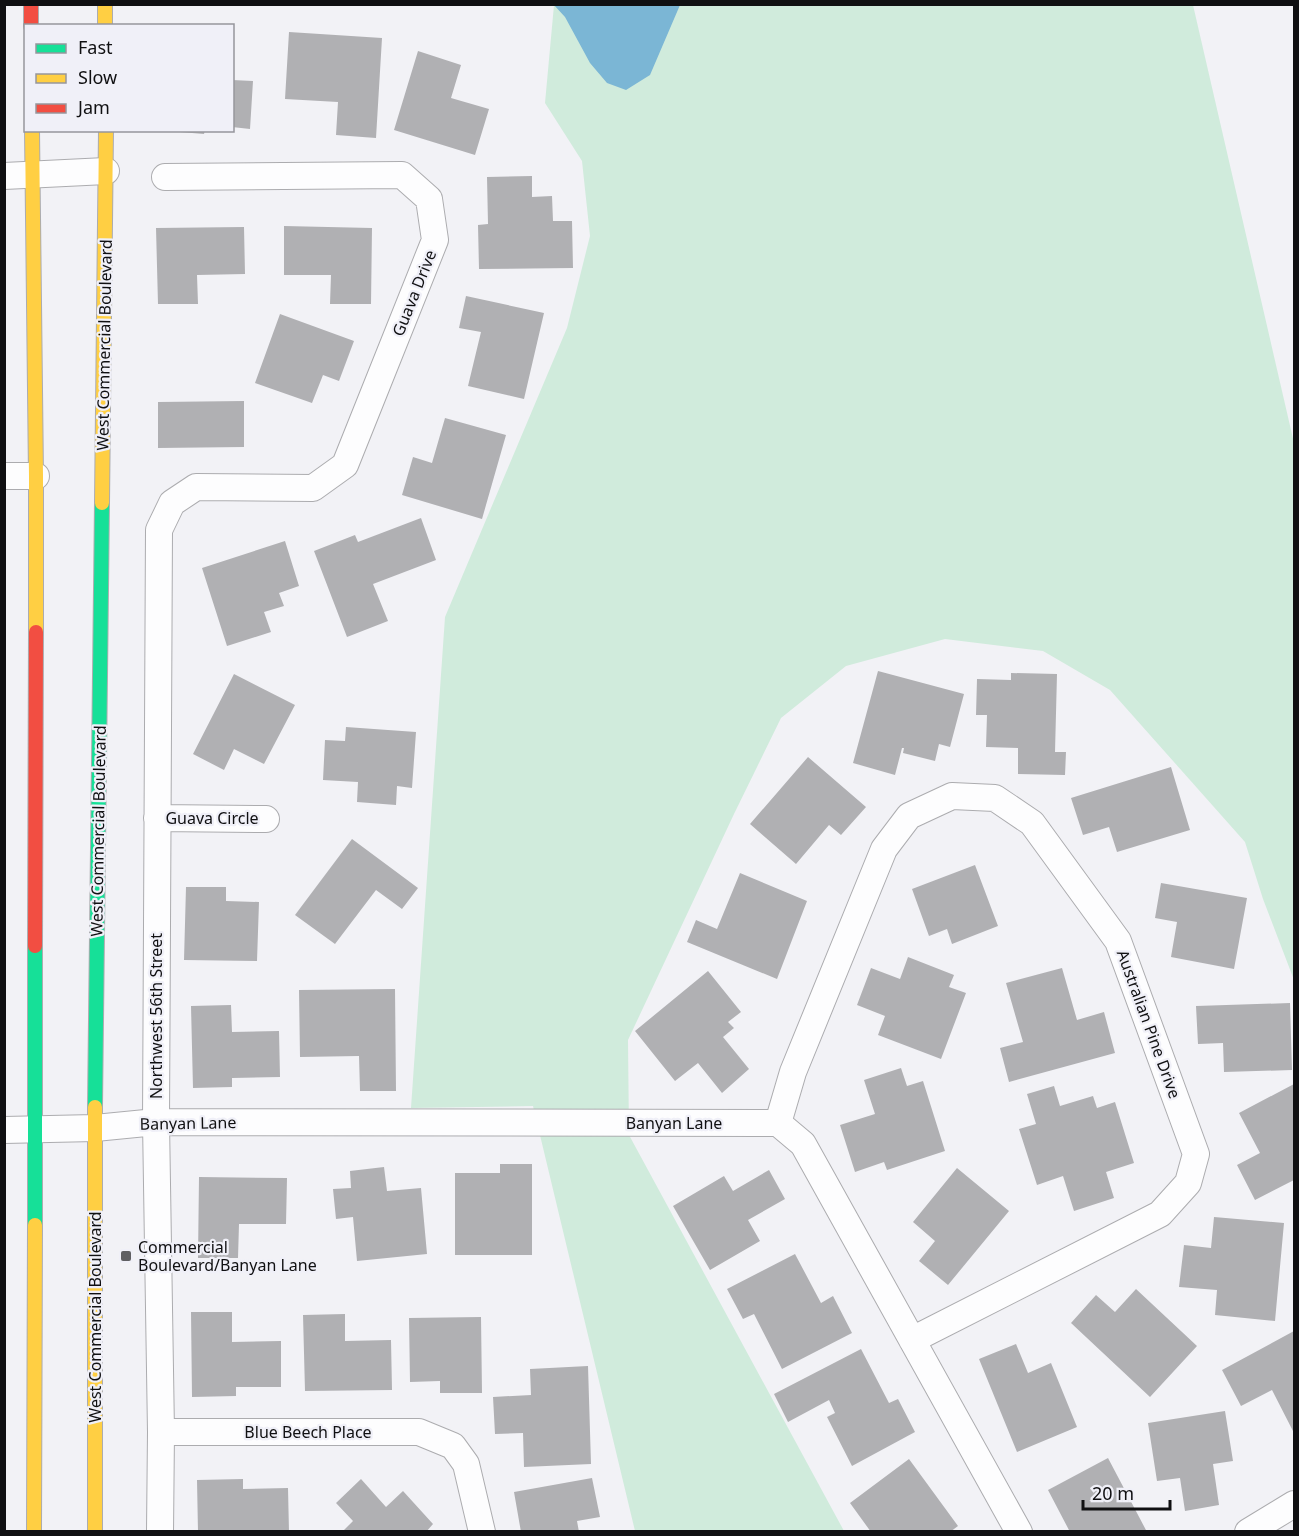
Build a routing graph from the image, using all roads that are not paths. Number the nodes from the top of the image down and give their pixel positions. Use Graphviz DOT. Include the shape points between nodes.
graph roads {
  1 [pos="30,4"];
  2 [pos="105,4"];
  3 [pos="31,24"];
  4 [pos="105,24"];
  5 [pos="32,132"];
  6 [pos="106,132"];
  7 [pos="106,171"];
  8 [pos="32,174"];
  9 [pos="4,176"];
  10 [pos="165,177"];
  11 [pos="4,476"];
  12 [pos="36,476"];
  13 [pos="172,504"];
  14 [pos="157,818"];
  15 [pos="266,819"];
  16 [pos="156,1122"];
  17 [pos="778,1123"];
  18 [pos="94,1128"];
  19 [pos="4,1130"];
  20 [pos="36,1130"];
  21 [pos="912,1340"];
  22 [pos="161,1432"];
  23 [pos="1294,1504"];
  24 [pos="34,1532"];
  25 [pos="95,1532"];
  26 [pos="160,1532"];
  27 [pos="482,1532"];
  28 [pos="1019,1532"];
  29 [pos="1248,1532"];
  1 -- 3 [label="highway"];
  2 -- 4 [label="highway"];
  5 -- 8 [label="highway"];
  6 -- 7 [label="highway, West Commercial Boulevard"];
  7 -- 8 [label="street"];
  7 -- 18 [label="highway, West Commercial Boulevard"];
  8 -- 9 [label="street"];
  8 -- 12 [label="highway"];
  10 -- 13 [label="street, Guava Drive" via="402,175 429,199 435,240 345,465 313,488 196,487"];
  11 -- 12 [label="street"];
  12 -- 20 [label="highway"];
  13 -- 14 [label="street, Northwest 56th Street" via="159,530"];
  14 -- 15 [label="street, Guava Circle"];
  14 -- 16 [label="street, Northwest 56th Street"];
  16 -- 17 [label="street, Banyan Lane"];
  16 -- 18 [label="street, Banyan Lane"];
  16 -- 22 [label="street, Northwest 56th Street"];
  17 -- 21 [label="street" via="802,1143"];
  17 -- 21 [label="street, Australian Pine Drive" via="793,1072 884,849 909,816 952,796 995,798 1032,823 1118,940 1196,1154 1188,1183 1160,1214"];
  18 -- 20 [label="street, Banyan Lane"];
  18 -- 25 [label="highway, West Commercial Boulevard"];
  19 -- 20 [label="street, Banyan Lane"];
  20 -- 24 [label="highway"];
  21 -- 28 [label="street"];
  22 -- 26 [label="street, Northwest 56th Street"];
  22 -- 27 [label="street, Blue Beech Place" via="419,1432 453,1446 466,1464"];
  23 -- 29 [label="street"];
}
